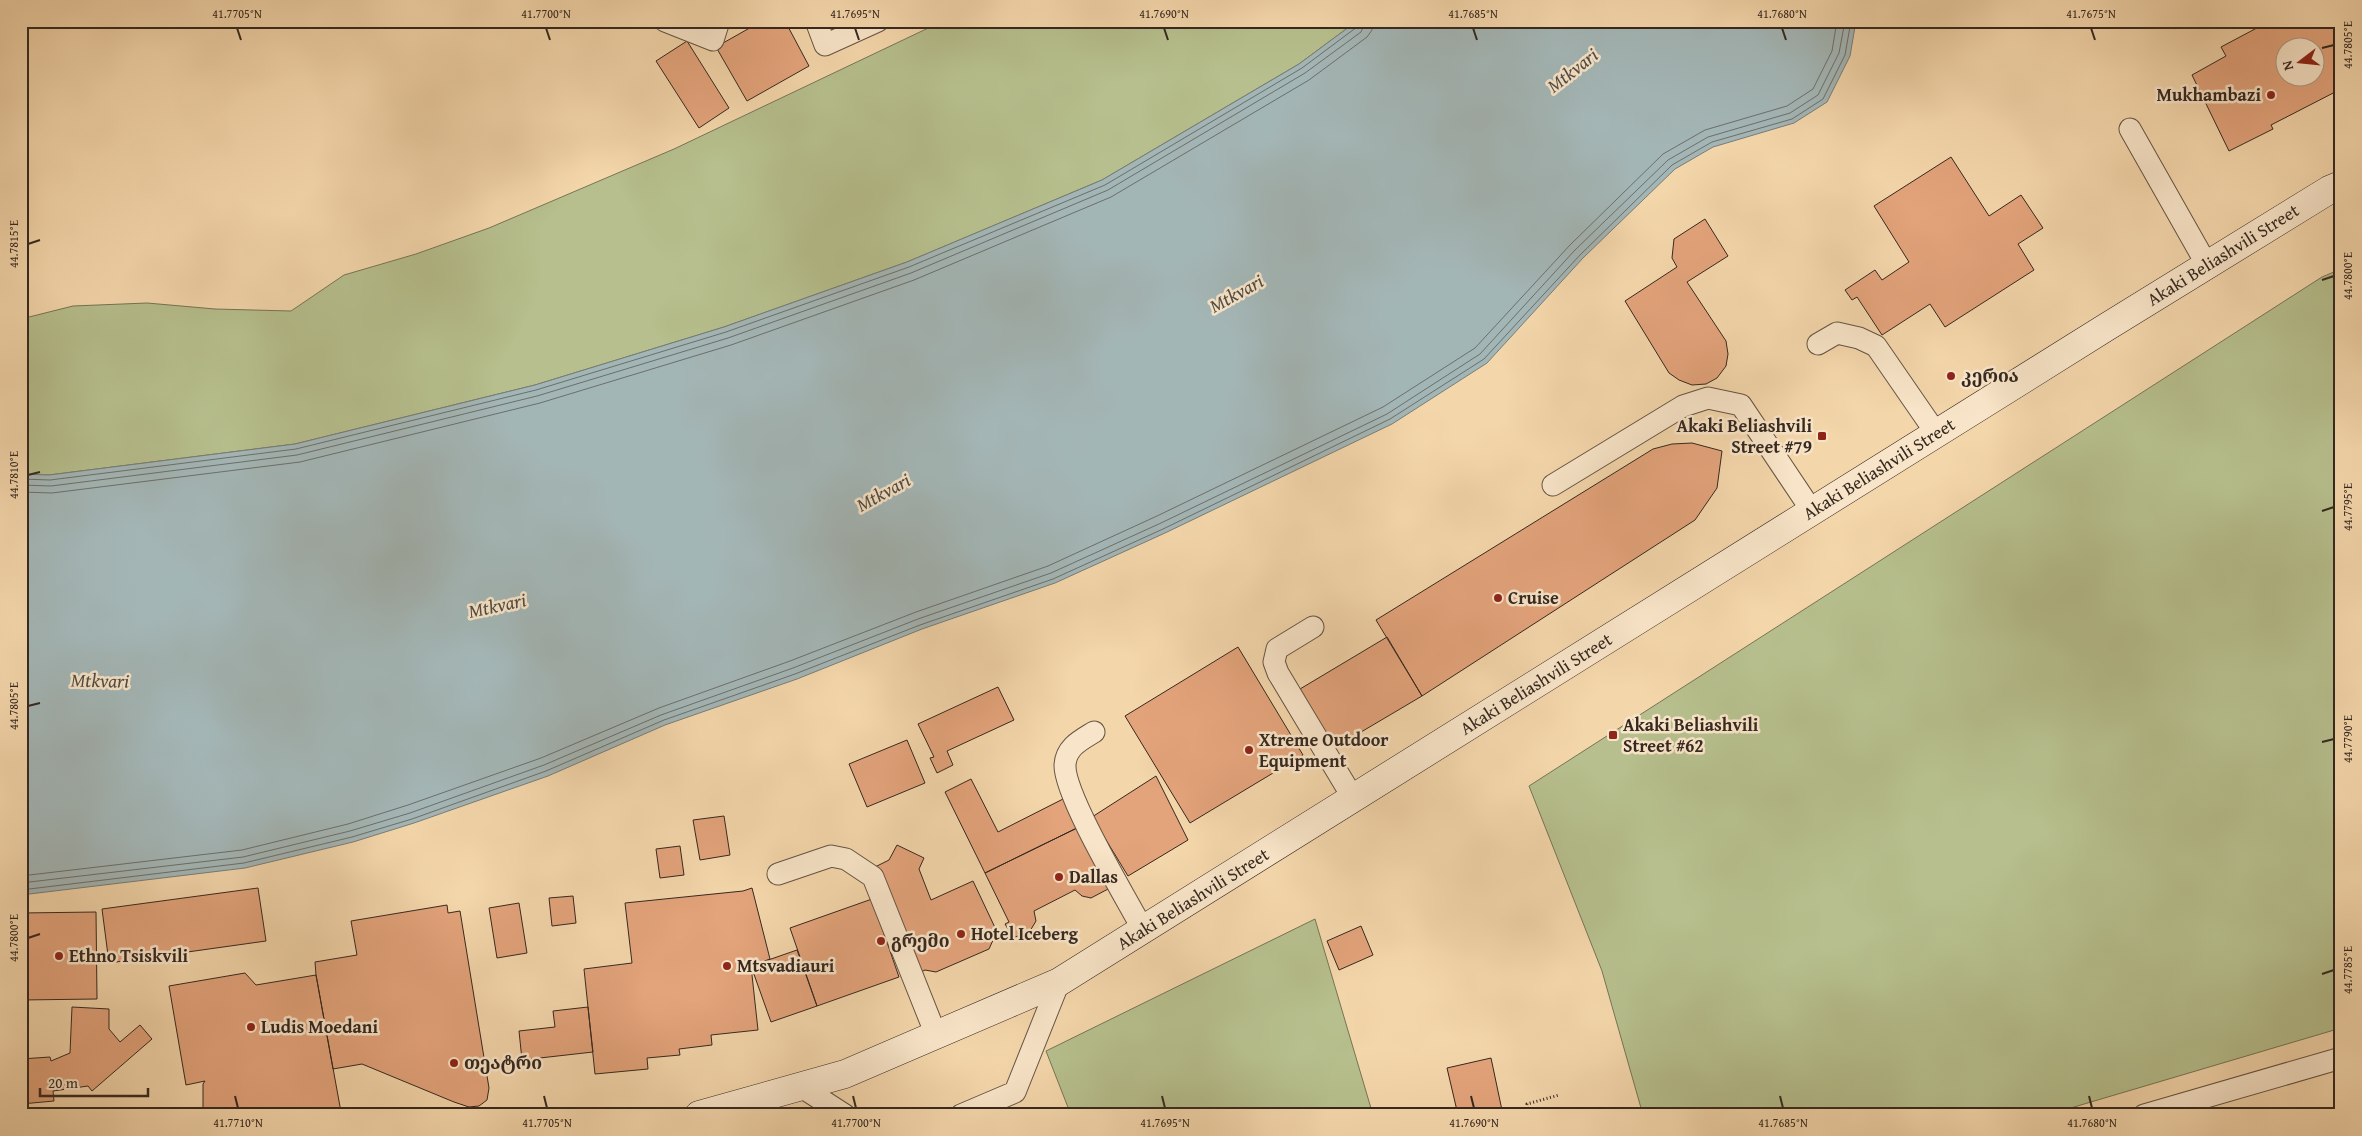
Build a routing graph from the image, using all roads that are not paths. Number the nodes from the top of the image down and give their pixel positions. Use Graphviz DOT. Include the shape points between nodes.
graph roads {
  1 [pos="665,21"];
  2 [pos="718,21"];
  3 [pos="816,21"];
  4 [pos="878,21"];
  5 [pos="2130,129"];
  6 [pos="2341,185"];
  7 [pos="2207,265"];
  8 [pos="1818,344"];
  9 [pos="1936,433"];
  10 [pos="1553,485"];
  11 [pos="1812,511"];
  12 [pos="1313,627"];
  13 [pos="1094,732"];
  14 [pos="1353,798"];
  15 [pos="778,874"];
  16 [pos="1143,930"];
  17 [pos="1059,982"];
  18 [pos="936,1035"];
  19 [pos="2341,1058"];
  20 [pos="800,1086"];
  21 [pos="699,1115"];
  22 [pos="845,1115"];
  23 [pos="961,1115"];
  24 [pos="2144,1115"];
  1 -- 2 [label="lane" via="713,40"];
  3 -- 4 [label="lane" via="825,44"];
  5 -- 7 [label="lane"];
  6 -- 7 [label="main road, Akaki Beliashvili Street"];
  7 -- 9 [label="main road, Akaki Beliashvili Street"];
  8 -- 9 [label="lane" via="1837,333 1876,346"];
  9 -- 11 [label="main road, Akaki Beliashvili Street"];
  10 -- 11 [label="lane" via="1663,417 1708,398 1741,405"];
  11 -- 14 [label="main road, Akaki Beliashvili Street"];
  12 -- 14 [label="lane" via="1277,649 1274,662"];
  13 -- 16 [label="lane" via="1072,745 1065,764 1069,786"];
  14 -- 16 [label="main road, Akaki Beliashvili Street"];
  15 -- 18 [label="lane" via="831,856 846,859 873,877"];
  16 -- 17 [label="main road, Akaki Beliashvili Street"];
  17 -- 18 [label="main road, Akaki Beliashvili Street"];
  17 -- 23 [label="lane" via="1015,1092"];
  18 -- 20 [label="main road, Akaki Beliashvili Street" via="844,1074"];
  19 -- 24 [label="lane"];
  20 -- 21 [label="main road, Akaki Beliashvili Street"];
  20 -- 22 [label="lane"];
}
